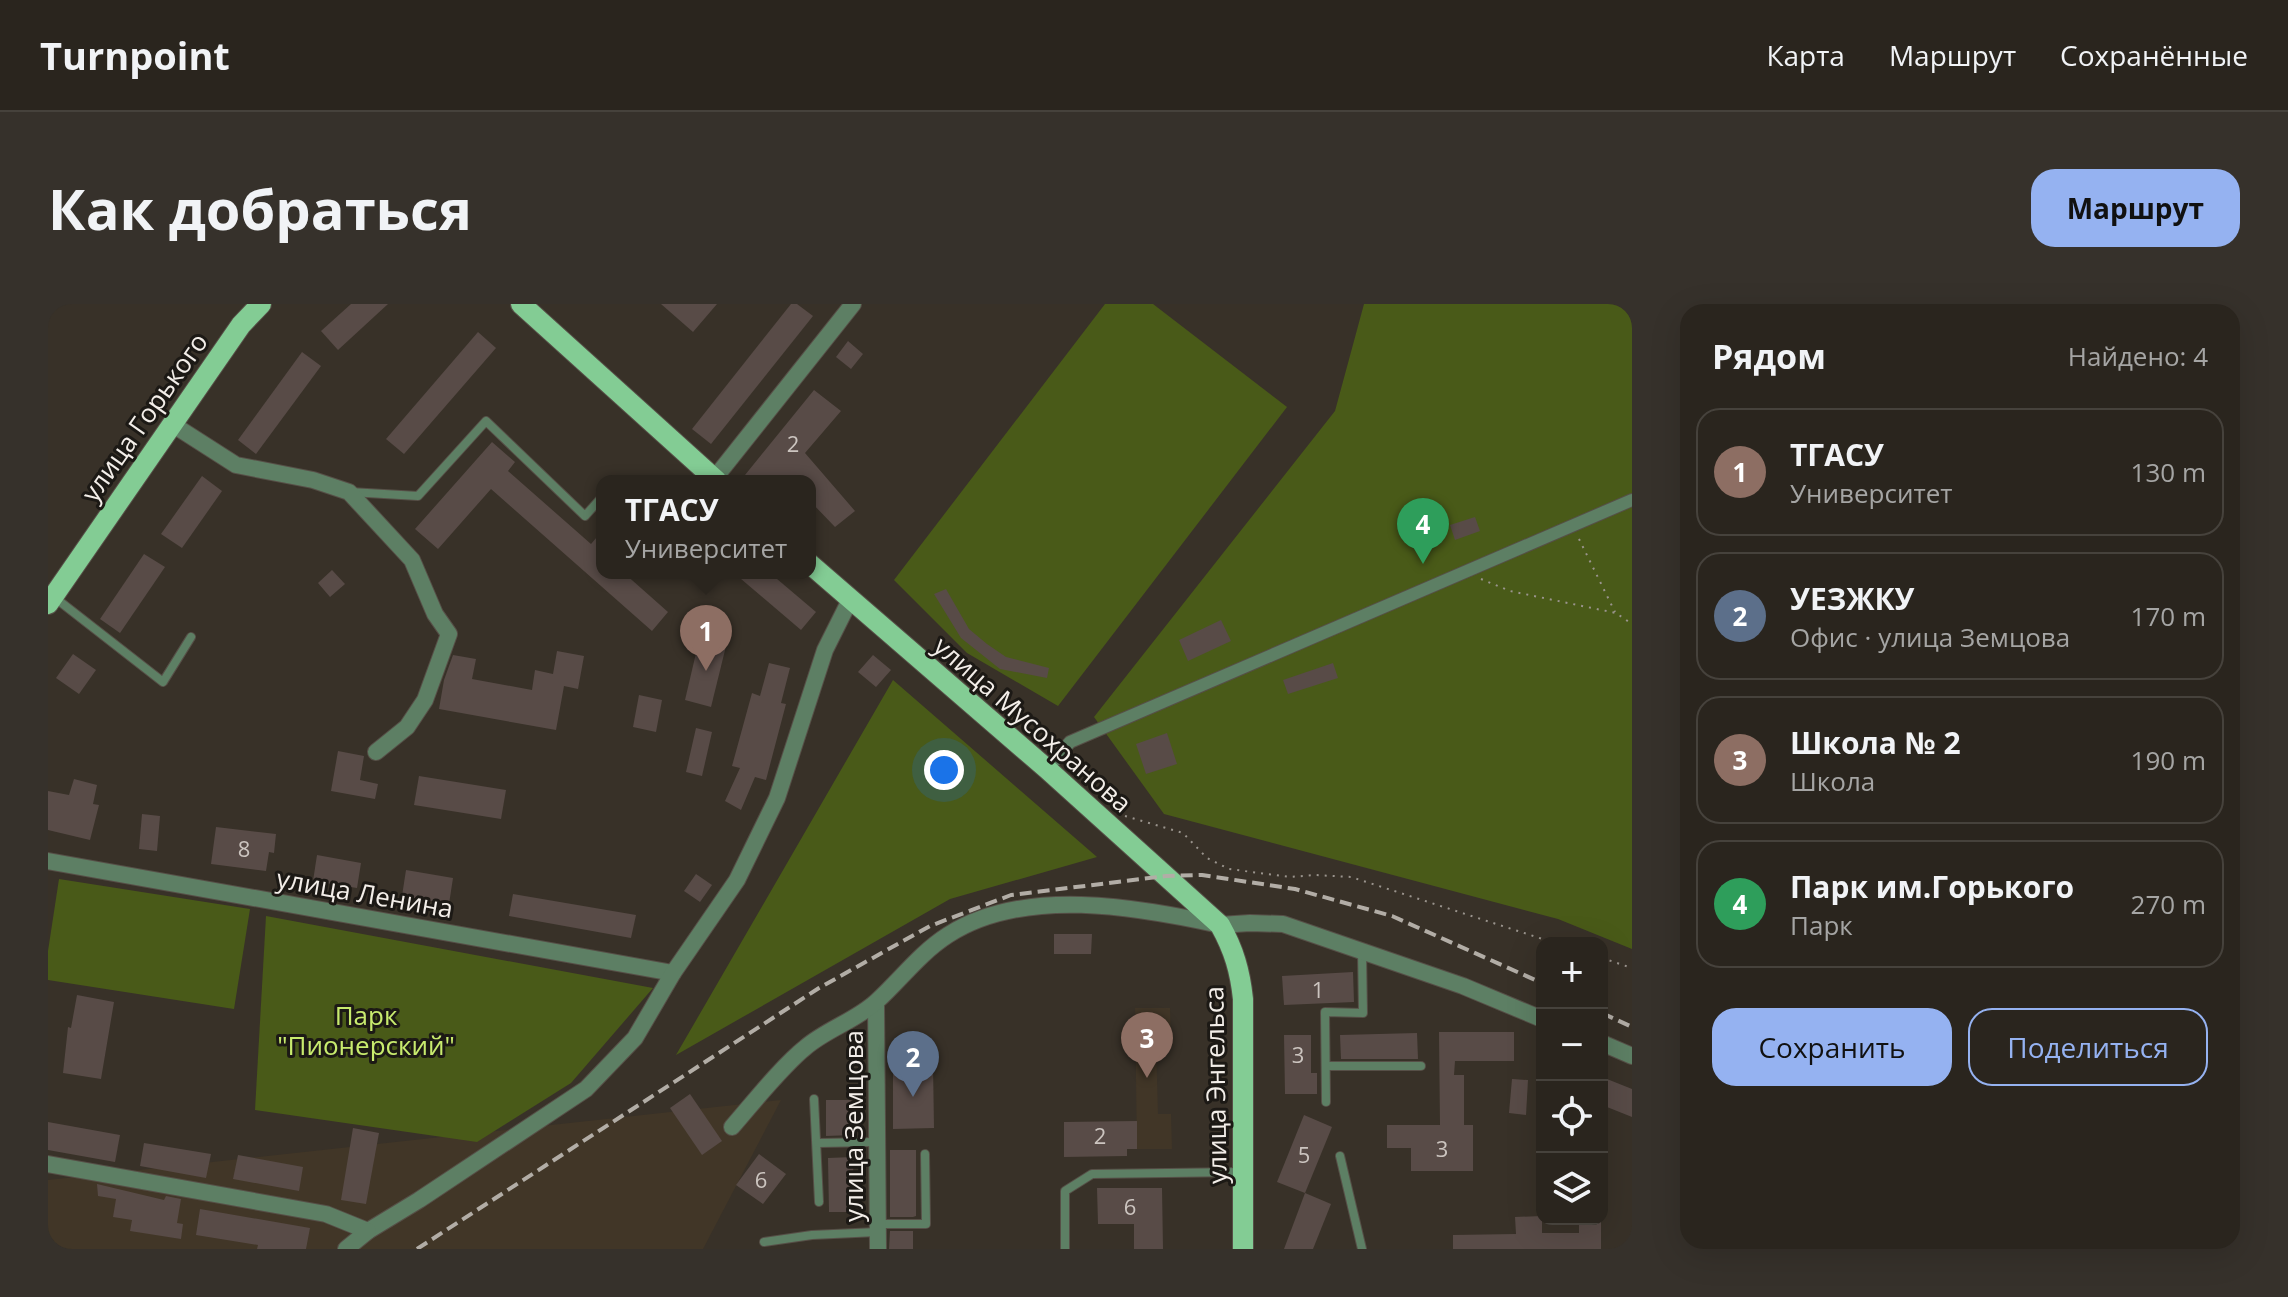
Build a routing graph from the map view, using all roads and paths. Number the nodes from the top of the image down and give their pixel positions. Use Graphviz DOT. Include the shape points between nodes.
graph roads {
  1 [pos="261,304"];
  2 [pos="521,304"];
  3 [pos="853,304"];
  4 [pos="172,424"];
  5 [pos="710,475"];
  6 [pos="720,475"];
  7 [pos="349,492"];
  8 [pos="1632,500"];
  9 [pos="596,504"];
  10 [pos="1573,526"];
  11 [pos="816,569"];
  12 [pos="1465,572"];
  13 [pos="50,600"];
  14 [pos="850,600"];
  15 [pos="1616,613"];
  16 [pos="1632,624"];
  17 [pos="191,637"];
  18 [pos="376,752"];
  19 [pos="1047,769"];
  20 [pos="1124,816"];
  21 [pos="48,861"];
  22 [pos="1220,925"];
  23 [pos="1536,937"];
  24 [pos="1362,951"];
  25 [pos="1608,960"];
  26 [pos="1632,968"];
  27 [pos="673,973"];
  28 [pos="876,1003"];
  29 [pos="1536,1016"];
  30 [pos="1608,1046"];
  31 [pos="1632,1056"];
  32 [pos="1326,1066"];
  33 [pos="1421,1066"];
  34 [pos="814,1099"];
  35 [pos="1326,1102"];
  36 [pos="732,1127"];
  37 [pos="878,1142"];
  38 [pos="818,1143"];
  39 [pos="925,1154"];
  40 [pos="1340,1156"];
  41 [pos="48,1164"];
  42 [pos="1242,1172"];
  43 [pos="819,1202"];
  44 [pos="368,1231"];
  45 [pos="878,1235"];
  46 [pos="764,1242"];
  47 [pos="346,1249"];
  48 [pos="1065,1249"];
  49 [pos="1243,1249"];
  50 [pos="1362,1249"];
  1 -- 4 [label="main road, улица Горького"];
  2 -- 5 [label="main road"];
  3 -- 6 [label="street"];
  4 -- 7 [label="street" via="236,465"];
  4 -- 13 [label="main road, улица Горького"];
  7 -- 9 [label="lane" via="418,496 486,421 585,516"];
  7 -- 18 [label="street" via="412,560 449,634 425,700 407,727"];
  8 -- 10 [label="street"];
  10 -- 12 [label="street"];
  10 -- 15 [label="path"];
  11 -- 14 [label="main road, улица Мусохранова"];
  12 -- 15 [label="path" via="1510,591"];
  12 -- 19 [label="street" via="1070,742"];
  13 -- 17 [label="lane" via="163,682"];
  14 -- 19 [label="main road, улица Мусохранова"];
  14 -- 27 [label="street" via="825,650 777,798 737,880"];
  15 -- 16 [label="path"];
  19 -- 22 [label="main road, улица Мусохранова"];
  20 -- 23 [label="path" via="1183,833 1207,858 1229,869 1351,877"];
  21 -- 27 [label="street, улица Ленина"];
  22 -- 24 [label="street" via="1283,924"];
  22 -- 28 [label="street" via="1151,910 1080,904 1004,911 949,934 908,967"];
  22 -- 42 [label="main road, улица Энгельса" via="1232,946 1243,999"];
  24 -- 29 [label="street"];
  24 -- 32 [label="lane" via="1363,1013 1325,1012"];
  25 -- 26 [label="path"];
  27 -- 44 [label="street" via="635,1038 586,1089"];
  28 -- 36 [label="street" via="805,1047"];
  28 -- 37 [label="street, улица Земцова"];
  30 -- 31 [label="street"];
  32 -- 33 [label="lane"];
  32 -- 35 [label="lane"];
  34 -- 38 [label="lane"];
  37 -- 38 [label="lane"];
  37 -- 45 [label="street, улица Земцова"];
  38 -- 43 [label="lane"];
  39 -- 45 [label="lane" via="926,1224"];
  40 -- 50 [label="lane"];
  41 -- 44 [label="street" via="326,1214"];
  42 -- 48 [label="lane" via="1092,1174 1065,1191"];
  42 -- 49 [label="main road, улица Энгельса"];
  44 -- 47 [label="street"];
  45 -- 46 [label="lane" via="812,1235"];
}
